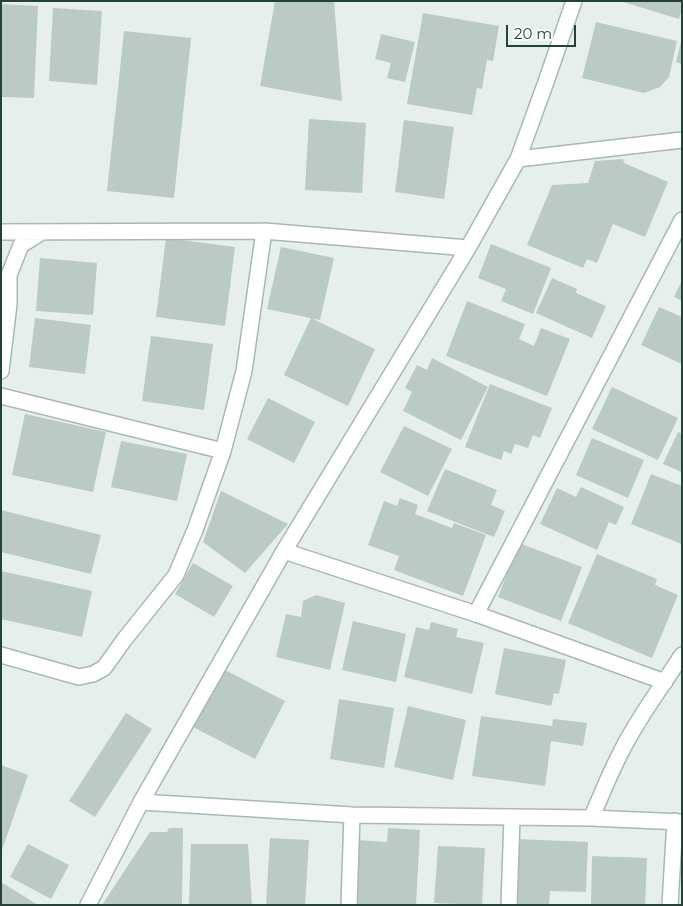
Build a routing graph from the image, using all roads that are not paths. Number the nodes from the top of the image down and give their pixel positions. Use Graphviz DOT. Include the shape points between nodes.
graph roads {
  1 [pos="574,1"];
  2 [pos="682,140"];
  3 [pos="518,159"];
  4 [pos="682,220"];
  5 [pos="264,231"];
  6 [pos="1,232"];
  7 [pos="43,232"];
  8 [pos="468,248"];
  9 [pos="1,371"];
  10 [pos="1,396"];
  11 [pos="223,451"];
  12 [pos="284,551"];
  13 [pos="476,614"];
  14 [pos="1,654"];
  15 [pos="682,655"];
  16 [pos="665,682"];
  17 [pos="141,802"];
  18 [pos="352,815"];
  19 [pos="512,817"];
  20 [pos="592,818"];
  21 [pos="678,821"];
  22 [pos="88,905"];
  23 [pos="349,905"];
  24 [pos="509,905"];
  25 [pos="670,905"];
  1 -- 3 [label="street"];
  2 -- 3 [label="street"];
  3 -- 8 [label="street"];
  4 -- 13 [label="street"];
  5 -- 7 [label="street"];
  5 -- 8 [label="street"];
  5 -- 11 [label="street" via="244,371"];
  6 -- 7 [label="street"];
  7 -- 9 [label="street" via="21,245 9,275"];
  8 -- 12 [label="street"];
  10 -- 11 [label="street"];
  11 -- 14 [label="street" via="176,575 104,668 79,677"];
  12 -- 13 [label="street"];
  12 -- 17 [label="street"];
  13 -- 16 [label="street"];
  15 -- 16 [label="street"];
  16 -- 20 [label="street" via="620,754"];
  17 -- 18 [label="street"];
  17 -- 22 [label="street"];
  18 -- 19 [label="street"];
  18 -- 23 [label="street"];
  19 -- 20 [label="street"];
  19 -- 24 [label="street"];
  20 -- 21 [label="street"];
  21 -- 25 [label="street"];
}
